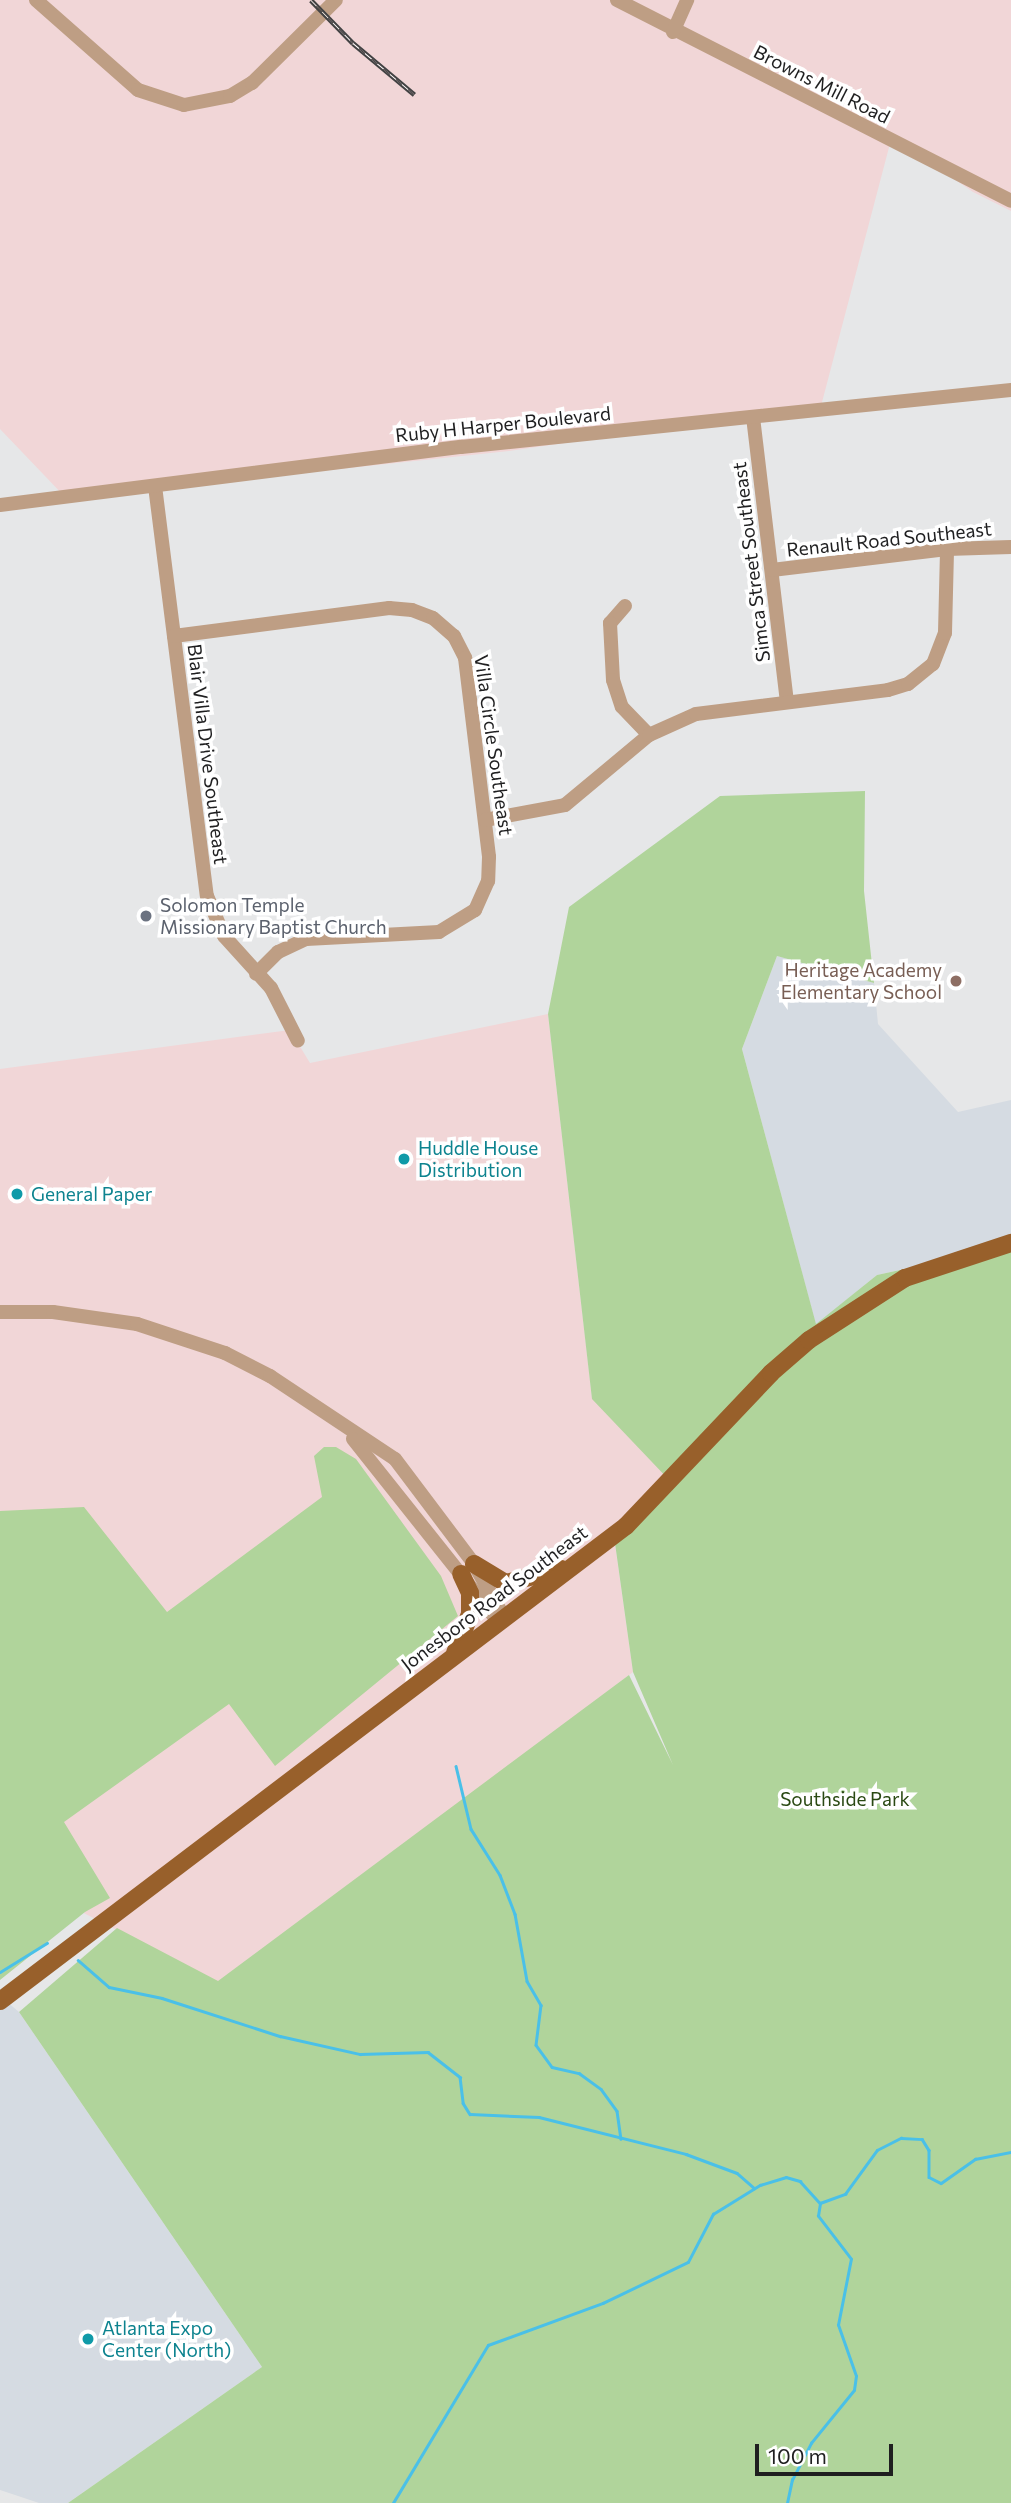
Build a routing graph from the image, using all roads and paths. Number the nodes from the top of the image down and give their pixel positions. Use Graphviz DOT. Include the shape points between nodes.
graph roads {
  1 [pos="36,0"];
  2 [pos="336,0"];
  3 [pos="617,0"];
  4 [pos="687,0"];
  5 [pos="673,32"];
  6 [pos="1011,201"];
  7 [pos="1011,390"];
  8 [pos="753,417"];
  9 [pos="155,486"];
  10 [pos="0,505"];
  11 [pos="1011,547"];
  12 [pos="947,549"];
  13 [pos="772,570"];
  14 [pos="625,606"];
  15 [pos="174,636"];
  16 [pos="787,702"];
  17 [pos="649,735"];
  18 [pos="485,820"];
  19 [pos="256,974"];
  20 [pos="298,1041"];
  21 [pos="1011,1243"];
  22 [pos="0,1312"];
  23 [pos="345,1430"];
  24 [pos="447,1527"];
  25 [pos="433,1538"];
  26 [pos="571,1567"];
  27 [pos="468,1569"];
  28 [pos="501,1619"];
  29 [pos="455,1653"];
  30 [pos="0,2001"];
  1 -- 2 [label="street" via="138,90 184,104 230,96 252,83"];
  3 -- 5 [label="street, Browns Mill Road"];
  4 -- 5 [label="street"];
  5 -- 6 [label="street, Browns Mill Road"];
  7 -- 8 [label="street, Ruby H Harper Boulevard"];
  8 -- 9 [label="street, Ruby H Harper Boulevard"];
  8 -- 13 [label="street, Simca Street Southeast"];
  9 -- 10 [label="street, Ruby H Harper Boulevard"];
  9 -- 15 [label="street, Blair Villa Drive Southeast"];
  11 -- 12 [label="street, Renault Road Southeast"];
  12 -- 13 [label="street, Renault Road Southeast"];
  12 -- 16 [label="street" via="945,633 926,671 888,690"];
  13 -- 16 [label="street, Simca Street Southeast"];
  14 -- 17 [label="street" via="610,622 613,680 630,718"];
  15 -- 18 [label="street, Villa Circle Southeast" via="389,608 433,618 454,636 465,658"];
  15 -- 19 [label="street, Blair Villa Drive Southeast" via="207,896 224,936"];
  16 -- 17 [label="street" via="696,714"];
  17 -- 18 [label="street" via="565,806"];
  18 -- 19 [label="street, Villa Circle Southeast" via="488,881 475,910 461,922 420,935 306,939 278,952"];
  19 -- 20 [label="street, Blair Villa Drive Southeast" via="281,1002"];
  21 -- 26 [label="main road, Jonesboro Road Southeast" via="905,1278 810,1340 771,1373 626,1525"];
  22 -- 23 [label="street" via="95,1316 177,1335 270,1376"];
  23 -- 24 [label="street" via="395,1459"];
  23 -- 25 [label="street"];
  24 -- 25 [label="street"];
  24 -- 27 [label="street"];
  25 -- 27 [label="street"];
  26 -- 27 [label="main road" via="518,1584"];
  26 -- 28 [label="main road, Jonesboro Road Southeast"];
  27 -- 28 [label="street"];
  27 -- 29 [label="main road" via="470,1614"];
  28 -- 29 [label="main road, Jonesboro Road Southeast"];
  29 -- 30 [label="main road, Jonesboro Road Southeast"];
}
